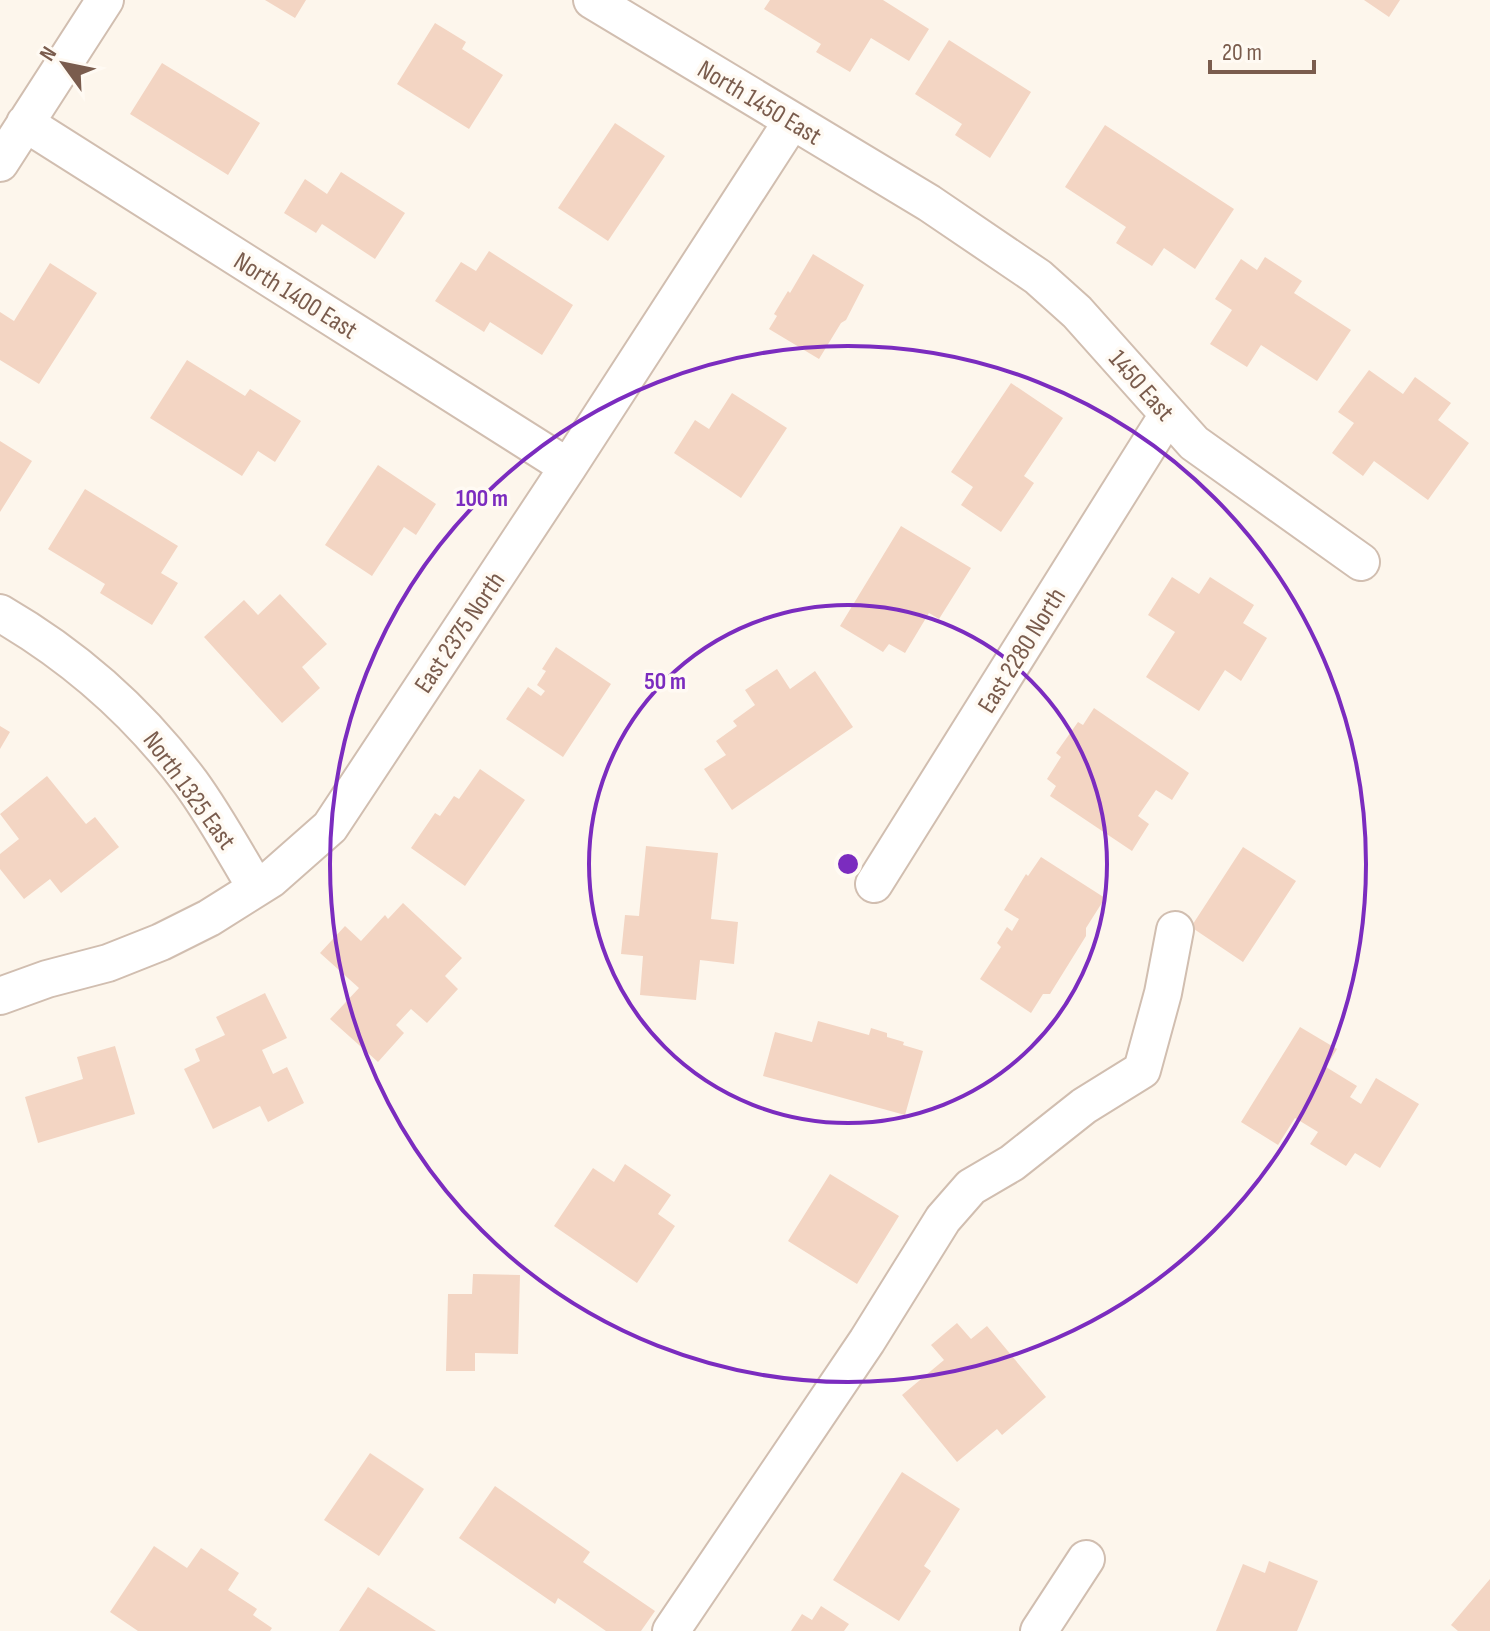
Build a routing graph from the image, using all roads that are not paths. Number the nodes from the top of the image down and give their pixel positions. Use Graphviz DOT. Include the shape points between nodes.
graph roads {
  1 [pos="105,0"];
  2 [pos="592,0"];
  3 [pos="792,121"];
  4 [pos="25,123"];
  5 [pos="0,163"];
  6 [pos="929,203"];
  7 [pos="1167,416"];
  8 [pos="568,467"];
  9 [pos="1361,562"];
  10 [pos="0,613"];
  11 [pos="874,884"];
  12 [pos="256,888"];
  13 [pos="1175,930"];
  14 [pos="0,996"];
  15 [pos="1086,1559"];
  16 [pos="671,1631"];
  17 [pos="1039,1631"];
  1 -- 4 [label="street"];
  2 -- 3 [label="street, North 1450 East"];
  3 -- 6 [label="street, North 1450 East"];
  3 -- 8 [label="street, East 2375 North"];
  4 -- 5 [label="street"];
  4 -- 8 [label="street, North 1400 East"];
  6 -- 7 [label="street, 1450 East" via="1038,277 1077,312"];
  7 -- 9 [label="street, 1450 East" via="1194,443"];
  7 -- 11 [label="street, East 2280 North"];
  8 -- 12 [label="street, East 2375 North" via="330,827"];
  10 -- 12 [label="street, North 1325 East" via="96,679 148,729 193,786"];
  12 -- 14 [label="street, East 2375 North" via="161,942"];
  13 -- 16 [label="street" via="1142,1070 971,1187 943,1219"];
  15 -- 17 [label="street"];
}
